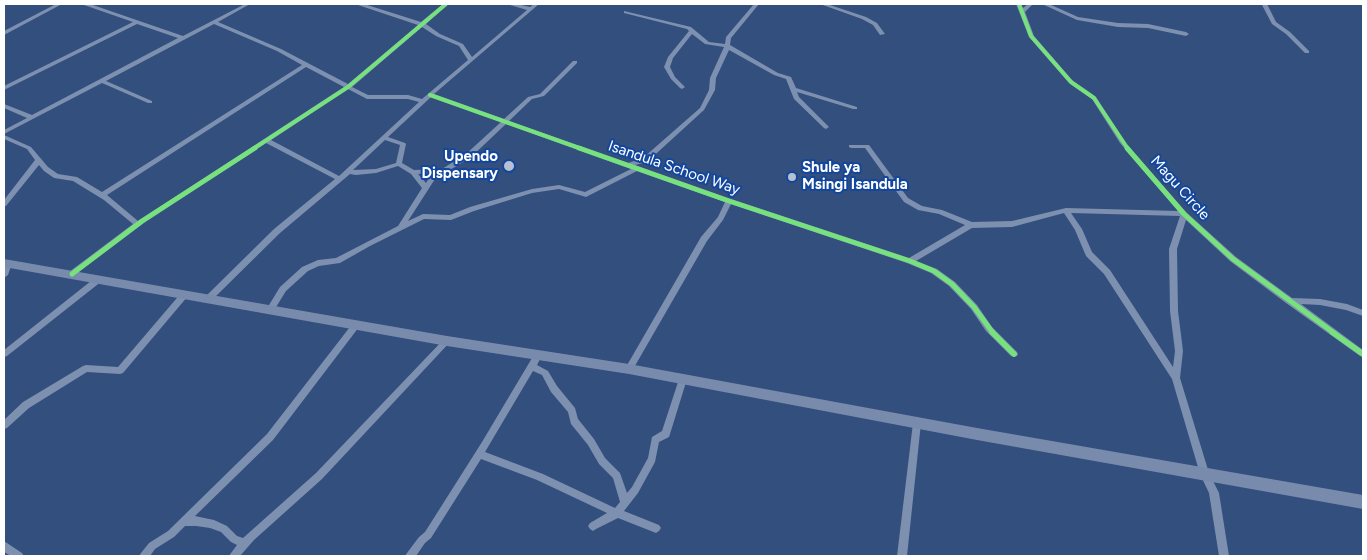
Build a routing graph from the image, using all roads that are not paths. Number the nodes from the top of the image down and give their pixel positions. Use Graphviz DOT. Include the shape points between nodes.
graph roads {
  1 [pos="59,4"];
  2 [pos="86,4"];
  3 [pos="248,4"];
  4 [pos="360,4"];
  5 [pos="446,4"];
  6 [pos="512,4"];
  7 [pos="537,4"];
  8 [pos="757,4"];
  9 [pos="823,4"];
  10 [pos="1019,4"];
  11 [pos="1031,4"];
  12 [pos="1046,4"];
  13 [pos="1266,5"];
  14 [pos="531,9"];
  15 [pos="626,12"];
  16 [pos="1022,12"];
  17 [pos="137,22"];
  18 [pos="213,22"];
  19 [pos="422,24"];
  20 [pos="692,32"];
  21 [pos="4,33"];
  22 [pos="882,34"];
  23 [pos="1186,34"];
  24 [pos="183,38"];
  25 [pos="727,46"];
  26 [pos="1306,52"];
  27 [pos="471,60"];
  28 [pos="575,62"];
  29 [pos="305,65"];
  30 [pos="102,81"];
  31 [pos="348,87"];
  32 [pos="682,87"];
  33 [pos="4,88"];
  34 [pos="793,88"];
  35 [pos="430,95"];
  36 [pos="424,101"];
  37 [pos="150,102"];
  38 [pos="4,106"];
  39 [pos="855,108"];
  40 [pos="31,117"];
  41 [pos="503,121"];
  42 [pos="826,127"];
  43 [pos="4,132"];
  44 [pos="4,137"];
  45 [pos="384,138"];
  46 [pos="267,141"];
  47 [pos="851,146"];
  48 [pos="39,160"];
  49 [pos="399,164"];
  50 [pos="627,165"];
  51 [pos="637,168"];
  52 [pos="348,171"];
  53 [pos="441,171"];
  54 [pos="413,172"];
  55 [pos="492,174"];
  56 [pos="340,179"];
  57 [pos="426,188"];
  58 [pos="102,195"];
  59 [pos="730,201"];
  60 [pos="4,204"];
  61 [pos="1066,210"];
  62 [pos="1184,214"];
  63 [pos="138,225"];
  64 [pos="971,225"];
  65 [pos="400,227"];
  66 [pos="910,261"];
  67 [pos="5,267"];
  68 [pos="72,274"];
  69 [pos="99,279"];
  70 [pos="184,294"];
  71 [pos="208,299"];
  72 [pos="1289,301"];
  73 [pos="270,310"];
  74 [pos="1363,313"];
  75 [pos="356,325"];
  76 [pos="447,341"];
  77 [pos="4,354"];
  78 [pos="1014,354"];
  79 [pos="1363,354"];
  80 [pos="535,360"];
  81 [pos="629,369"];
  82 [pos="1176,378"];
  83 [pos="683,379"];
  84 [pos="916,423"];
  85 [pos="4,426"];
  86 [pos="479,454"];
  87 [pos="1205,474"];
  88 [pos="1363,502"];
  89 [pos="625,503"];
  90 [pos="617,513"];
  91 [pos="183,522"];
  92 [pos="593,526"];
  93 [pos="656,528"];
  94 [pos="245,544"];
  95 [pos="4,546"];
  96 [pos="19,556"];
  97 [pos="144,556"];
  98 [pos="234,556"];
  99 [pos="410,556"];
  100 [pos="902,556"];
  101 [pos="1224,556"];
  1 -- 21 [label="street"];
  2 -- 17 [label="street"];
  3 -- 18 [label="street"];
  4 -- 19 [label="street"];
  5 -- 19 [label="street"];
  6 -- 14 [label="street"];
  7 -- 14 [label="street"];
  8 -- 25 [label="street" via="728,38"];
  9 -- 22 [label="street" via="864,18 875,24"];
  10 -- 16 [label="street, Magu Circle"];
  11 -- 16 [label="street"];
  12 -- 23 [label="street" via="1077,18"];
  13 -- 26 [label="street" via="1274,23"];
  14 -- 27 [label="street"];
  15 -- 20 [label="street" via="689,28"];
  16 -- 62 [label="street, Magu Circle" via="1031,36 1071,82 1094,98 1122,142"];
  17 -- 24 [label="street"];
  17 -- 33 [label="street"];
  18 -- 24 [label="street"];
  18 -- 29 [label="street" via="279,50"];
  19 -- 27 [label="street" via="462,45"];
  19 -- 31 [label="street"];
  20 -- 25 [label="street" via="707,43"];
  20 -- 32 [label="street" via="670,58 668,67"];
  24 -- 30 [label="street"];
  25 -- 34 [label="street" via="789,78"];
  25 -- 50 [label="street" via="702,109 645,160"];
  27 -- 35 [label="street"];
  28 -- 41 [label="street" via="542,96 530,98"];
  29 -- 31 [label="street"];
  29 -- 58 [label="street"];
  30 -- 37 [label="street"];
  30 -- 40 [label="street"];
  31 -- 36 [label="street" via="366,97 408,97"];
  31 -- 46 [label="street"];
  34 -- 39 [label="street"];
  34 -- 42 [label="street" via="796,98"];
  35 -- 36 [label="street"];
  35 -- 41 [label="street, Isandula School Way"];
  36 -- 45 [label="street"];
  38 -- 40 [label="street"];
  40 -- 43 [label="street"];
  41 -- 50 [label="street, Isandula School Way"];
  41 -- 53 [label="street" via="468,156"];
  44 -- 48 [label="street" via="29,148"];
  45 -- 49 [label="street" via="403,144"];
  45 -- 52 [label="street"];
  46 -- 56 [label="street"];
  46 -- 63 [label="street"];
  47 -- 64 [label="street" via="867,146 906,200"];
  48 -- 58 [label="street" via="56,176 75,179"];
  48 -- 60 [label="street"];
  49 -- 52 [label="street" via="376,171"];
  49 -- 54 [label="street"];
  50 -- 51 [label="street, Isandula School Way"];
  51 -- 59 [label="street, Isandula School Way"];
  51 -- 65 [label="street" via="586,195 559,187 532,190 472,208 451,218 423,216"];
  52 -- 56 [label="street"];
  53 -- 54 [label="street"];
  53 -- 55 [label="street" via="463,178 478,173"];
  53 -- 57 [label="street"];
  54 -- 57 [label="street"];
  56 -- 71 [label="street" via="277,231"];
  57 -- 65 [label="street"];
  58 -- 63 [label="street"];
  59 -- 66 [label="street, Isandula School Way"];
  59 -- 81 [label="street" via="704,239"];
  61 -- 62 [label="street"];
  61 -- 64 [label="street" via="1012,224"];
  61 -- 82 [label="street" via="1089,254 1108,272"];
  62 -- 72 [label="street, Magu Circle" via="1233,259"];
  62 -- 82 [label="street" via="1173,250 1174,311 1179,351"];
  63 -- 68 [label="street"];
  64 -- 66 [label="street"];
  65 -- 73 [label="street" via="337,261 305,269 283,289"];
  66 -- 78 [label="street, Isandula School Way" via="934,271 952,284"];
  67 -- 68 [label="main road"];
  68 -- 69 [label="main road"];
  69 -- 70 [label="main road"];
  69 -- 77 [label="street"];
  70 -- 71 [label="main road"];
  70 -- 85 [label="street" via="120,370 86,368 26,406"];
  71 -- 73 [label="main road"];
  72 -- 74 [label="street" via="1320,302"];
  72 -- 79 [label="street, Magu Circle"];
  73 -- 75 [label="main road"];
  75 -- 76 [label="main road"];
  75 -- 91 [label="street" via="270,437"];
  76 -- 80 [label="main road"];
  76 -- 94 [label="street" via="319,476"];
  80 -- 81 [label="main road"];
  80 -- 86 [label="street"];
  80 -- 89 [label="street" via="572,411 574,421 602,461 617,476"];
  81 -- 83 [label="main road"];
  82 -- 87 [label="street"];
  83 -- 84 [label="main road"];
  83 -- 89 [label="street" via="666,434 655,440 652,459"];
  84 -- 87 [label="main road"];
  84 -- 100 [label="street"];
  86 -- 90 [label="street" via="540,477"];
  86 -- 99 [label="street" via="428,535"];
  87 -- 88 [label="main road"];
  87 -- 101 [label="street" via="1214,493"];
  89 -- 90 [label="street"];
  90 -- 92 [label="street"];
  90 -- 93 [label="street"];
  91 -- 94 [label="street" via="212,523 224,529 234,540"];
  91 -- 97 [label="street"];
  94 -- 98 [label="street"];
  95 -- 96 [label="street"];
}
